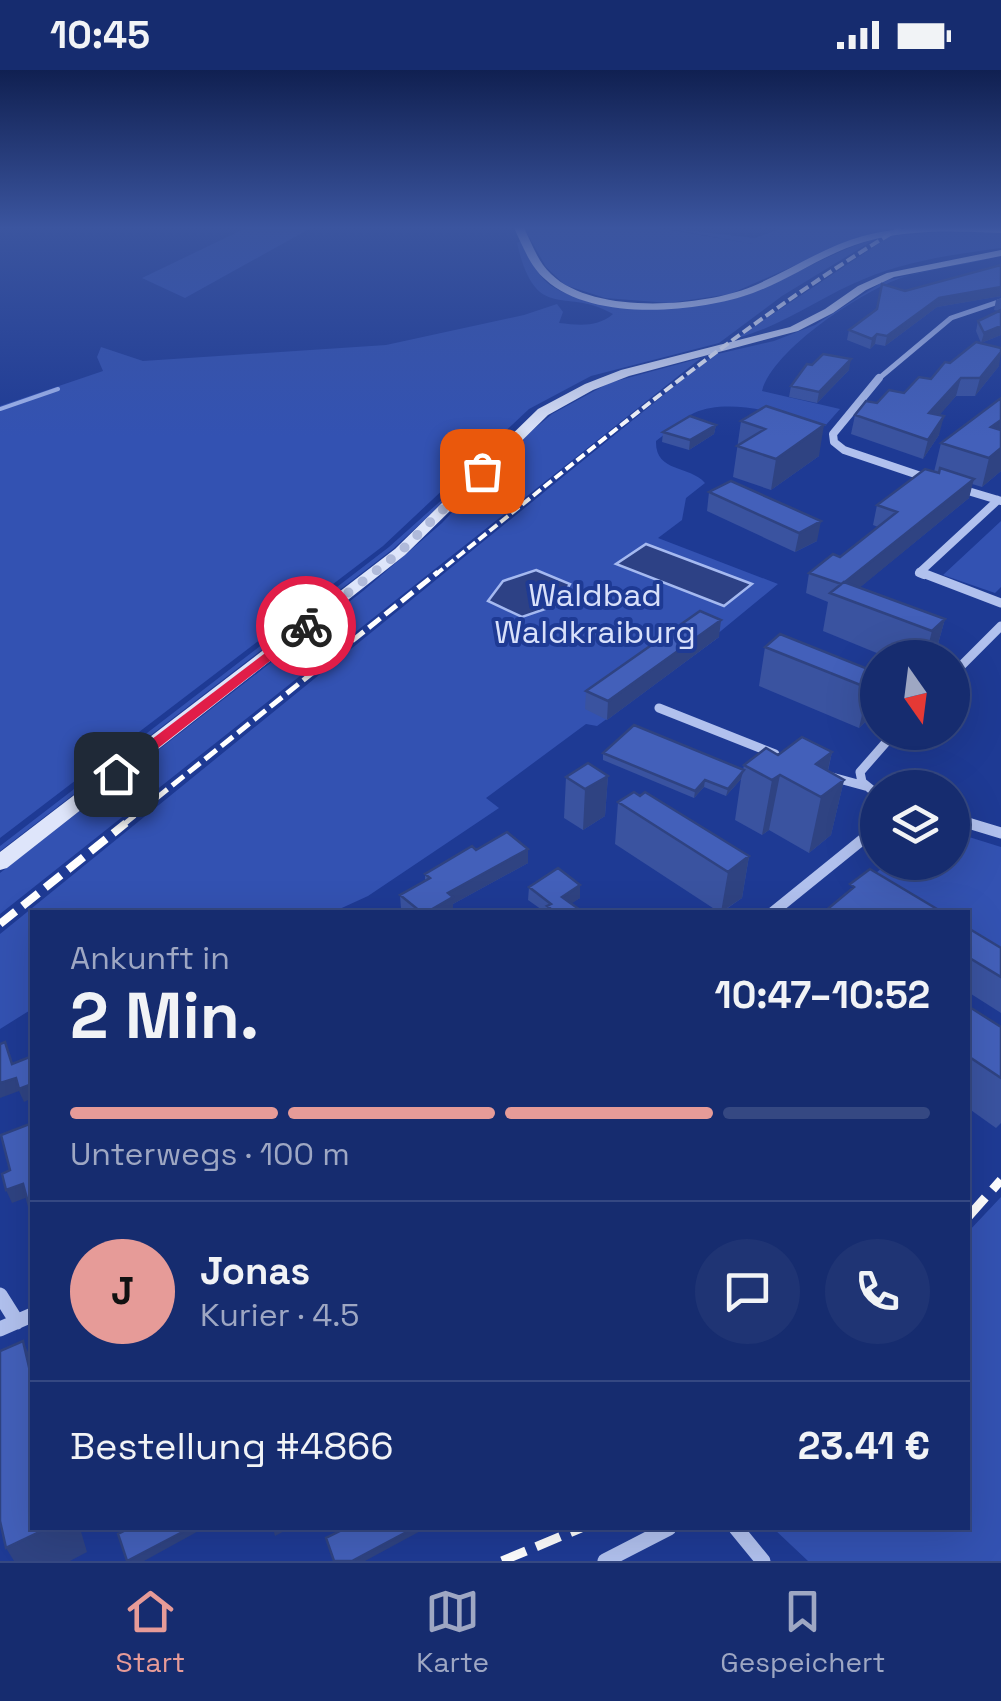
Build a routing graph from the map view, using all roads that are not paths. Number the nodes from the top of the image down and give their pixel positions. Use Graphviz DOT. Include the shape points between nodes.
graph roads {
  1 [pos="597,298"];
  2 [pos="719,298"];
  3 [pos="851,298"];
  4 [pos="1001,300"];
  5 [pos="999,501"];
  6 [pos="1001,603"];
  7 [pos="1001,626"];
  8 [pos="970,656"];
  9 [pos="659,708"];
  10 [pos="878,750"];
  11 [pos="779,756"];
  12 [pos="813,769"];
  13 [pos="862,770"];
  14 [pos="860,784"];
  15 [pos="970,824"];
  16 [pos="1001,833"];
  17 [pos="860,842"];
  18 [pos="0,864"];
  19 [pos="776,910"];
  20 [pos="0,1295"];
  21 [pos="25,1318"];
  22 [pos="0,1329"];
  23 [pos="665,1530"];
  24 [pos="738,1530"];
  25 [pos="605,1561"];
  26 [pos="762,1561"];
  1 -- 2 [label="main road" via="670,305"];
  3 -- 18 [label="main road" via="778,334 589,387 536,418 400,552"];
  4 -- 5 [label="street" via="942,325 880,378 833,434 836,445 851,454"];
  5 -- 6 [label="street" via="918,573"];
  7 -- 8 [label="street"];
  9 -- 11 [label="street"];
  10 -- 13 [label="street"];
  12 -- 14 [label="street"];
  15 -- 16 [label="street"];
  17 -- 19 [label="street"];
  20 -- 21 [label="street"];
  21 -- 22 [label="street"];
  23 -- 25 [label="street"];
  24 -- 26 [label="street"];
}
